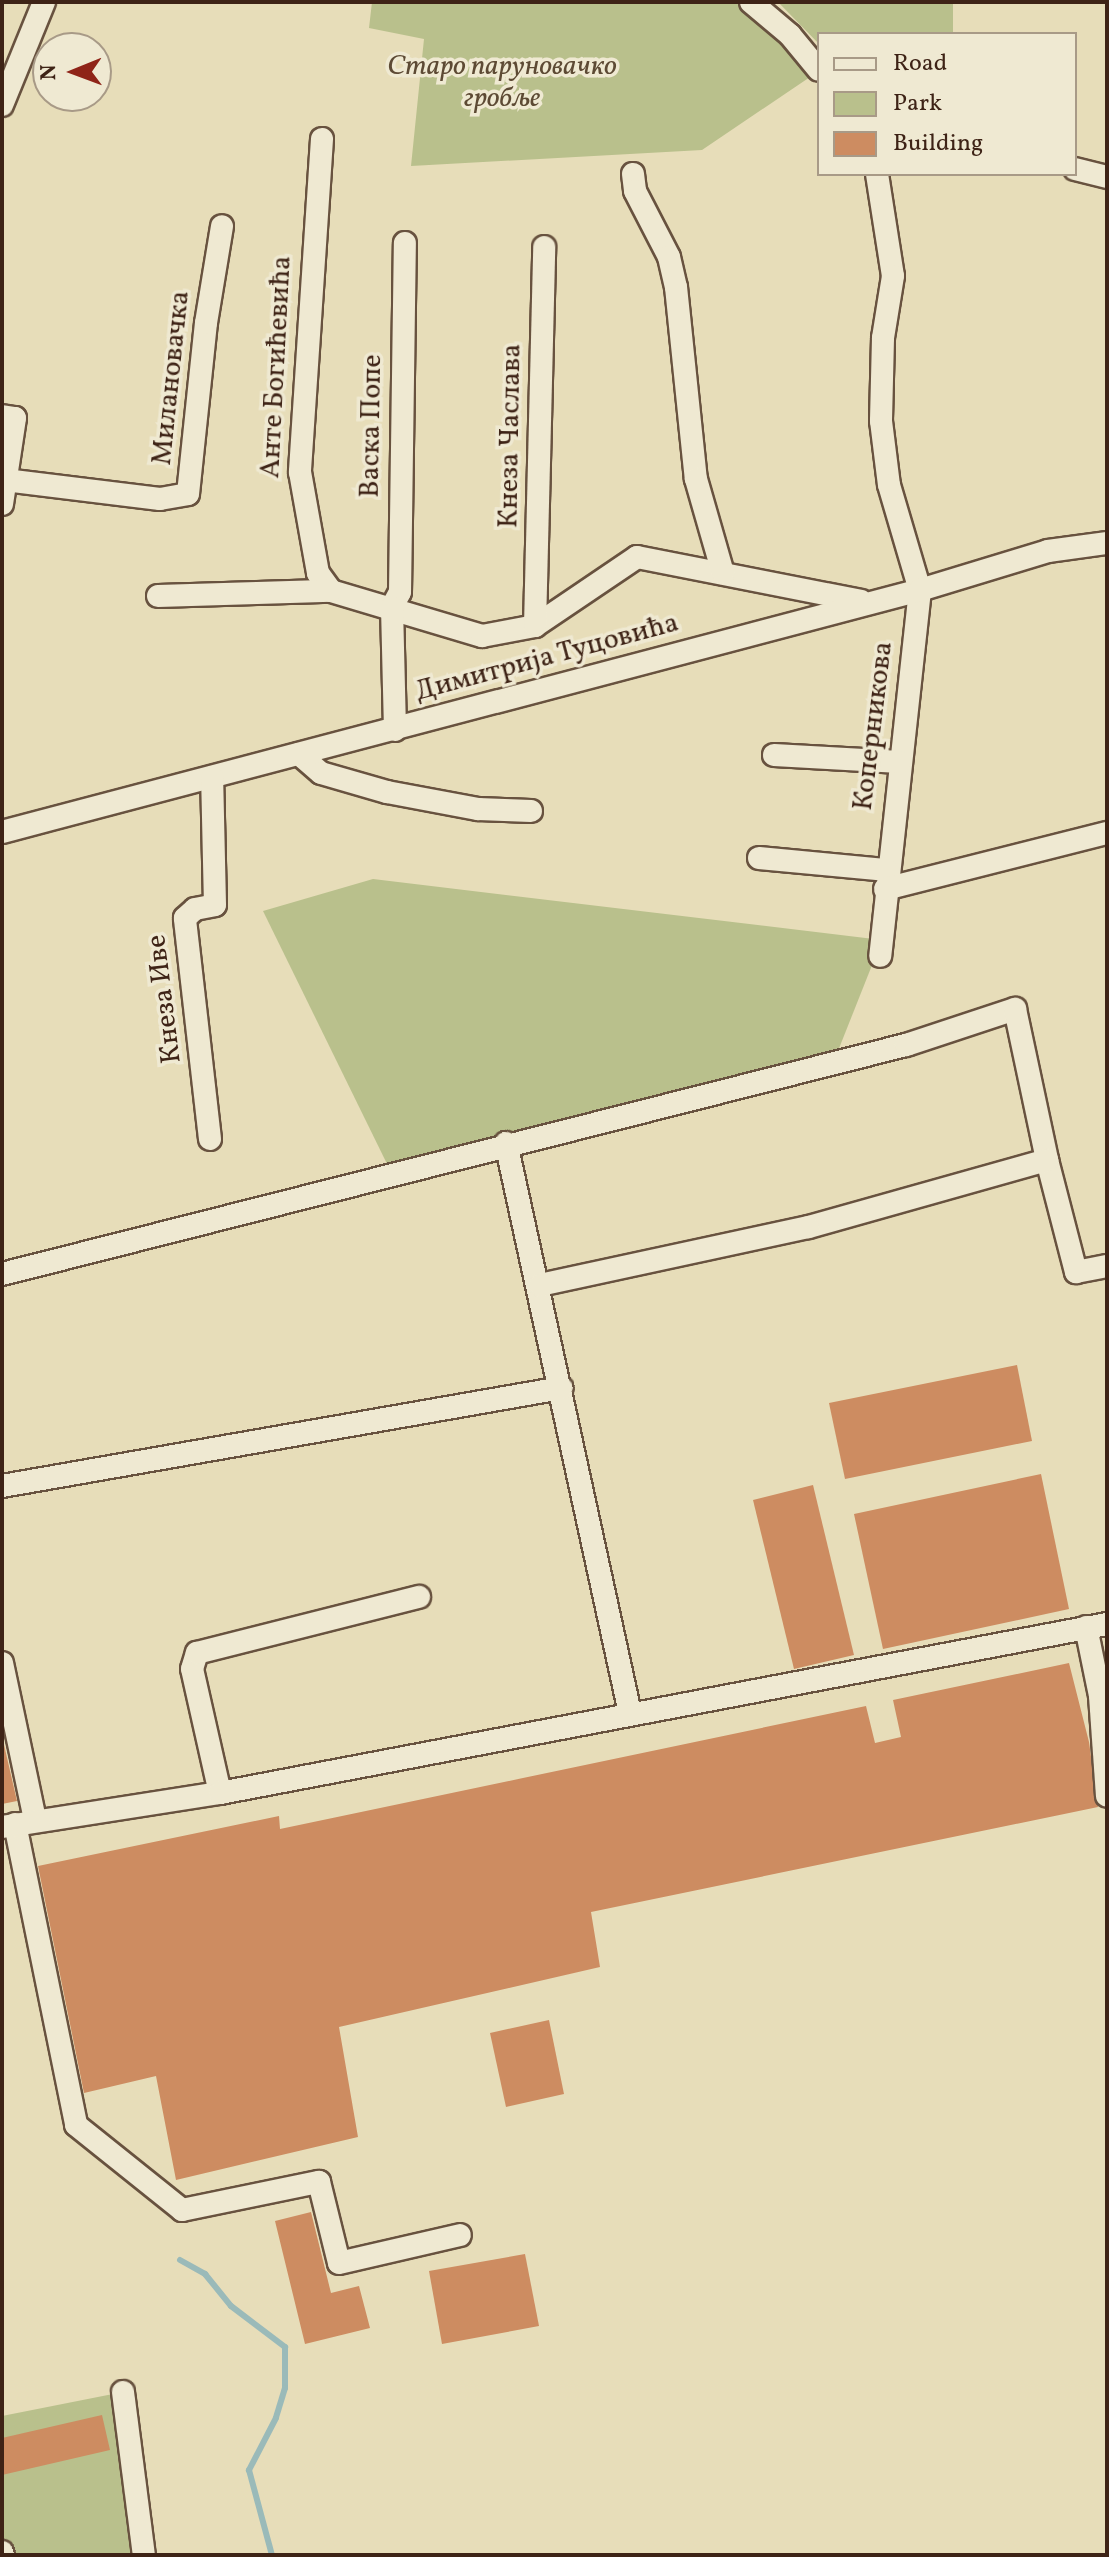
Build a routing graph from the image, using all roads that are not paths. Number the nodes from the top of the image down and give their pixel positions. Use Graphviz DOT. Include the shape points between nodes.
graph roads {
  1 [pos="44,2"];
  2 [pos="751,2"];
  3 [pos="817,68"];
  4 [pos="2,105"];
  5 [pos="322,139"];
  6 [pos="1077,170"];
  7 [pos="633,174"];
  8 [pos="877,176"];
  9 [pos="1107,177"];
  10 [pos="222,226"];
  11 [pos="405,243"];
  12 [pos="544,247"];
  13 [pos="2,416"];
  14 [pos="5,480"];
  15 [pos="2,504"];
  16 [pos="1107,543"];
  17 [pos="723,573"];
  18 [pos="920,590"];
  19 [pos="331,591"];
  20 [pos="158,596"];
  21 [pos="867,603"];
  22 [pos="392,607"];
  23 [pos="535,626"];
  24 [pos="395,730"];
  25 [pos="299,754"];
  26 [pos="774,755"];
  27 [pos="900,762"];
  28 [pos="212,777"];
  29 [pos="531,811"];
  30 [pos="2,832"];
  31 [pos="1107,833"];
  32 [pos="759,858"];
  33 [pos="886,880"];
  34 [pos="880,956"];
  35 [pos="210,1139"];
  36 [pos="506,1143"];
  37 [pos="1047,1160"];
  38 [pos="1107,1266"];
  39 [pos="2,1274"];
  40 [pos="540,1285"];
  41 [pos="561,1388"];
  42 [pos="2,1486"];
  43 [pos="419,1597"];
  44 [pos="1097,1626"];
  45 [pos="2,1663"];
  46 [pos="630,1713"];
  47 [pos="220,1793"];
  48 [pos="1107,1796"];
  49 [pos="17,1824"];
  50 [pos="460,2235"];
  51 [pos="123,2392"];
  52 [pos="144,2555"];
  1 -- 4 [label="street"];
  2 -- 3 [label="street" via="790,35"];
  5 -- 19 [label="street, Анте Богићевића" via="300,472 318,573"];
  6 -- 9 [label="street"];
  7 -- 17 [label="street" via="635,191 669,257 676,287 696,479"];
  8 -- 18 [label="street" via="893,276 883,338 881,421 889,485"];
  10 -- 14 [label="street, Милановачка" via="188,494 160,499"];
  11 -- 22 [label="street, Васка Попе" via="400,592"];
  12 -- 23 [label="street, Кнеза Часлава"];
  13 -- 14 [label="street" via="15,418"];
  14 -- 15 [label="street"];
  16 -- 18 [label="street, Димитрија Туцовића" via="1048,551"];
  17 -- 21 [label="street"];
  17 -- 23 [label="street" via="637,557"];
  18 -- 21 [label="street, Димитрија Туцовића"];
  18 -- 27 [label="street, Коперникова"];
  19 -- 20 [label="street"];
  19 -- 22 [label="street"];
  21 -- 24 [label="street, Димитрија Туцовића"];
  22 -- 23 [label="street" via="482,636"];
  22 -- 24 [label="street, Васка Попе"];
  24 -- 25 [label="street, Димитрија Туцовића"];
  25 -- 28 [label="street, Димитрија Туцовића"];
  25 -- 29 [label="street" via="321,773 387,792 478,809"];
  26 -- 27 [label="street"];
  27 -- 33 [label="street, Коперникова"];
  28 -- 30 [label="street, Димитрија Туцовића"];
  28 -- 35 [label="street, Кнеза Иве" via="215,905 195,909 185,918"];
  31 -- 33 [label="street"];
  32 -- 33 [label="street"];
  33 -- 34 [label="street, Коперникова"];
  36 -- 37 [label="street" via="906,1045 1015,1009"];
  36 -- 39 [label="street"];
  36 -- 40 [label="street"];
  37 -- 38 [label="street" via="1076,1272"];
  37 -- 40 [label="street" via="808,1227"];
  40 -- 41 [label="street"];
  41 -- 42 [label="street"];
  41 -- 46 [label="street"];
  43 -- 47 [label="street" via="197,1653 192,1669"];
  44 -- 46 [label="street"];
  44 -- 48 [label="street"];
  45 -- 49 [label="street"];
  46 -- 47 [label="street"];
  47 -- 49 [label="street"];
  49 -- 50 [label="street" via="76,2125 182,2210 319,2182 339,2263"];
  51 -- 52 [label="street"];
}
